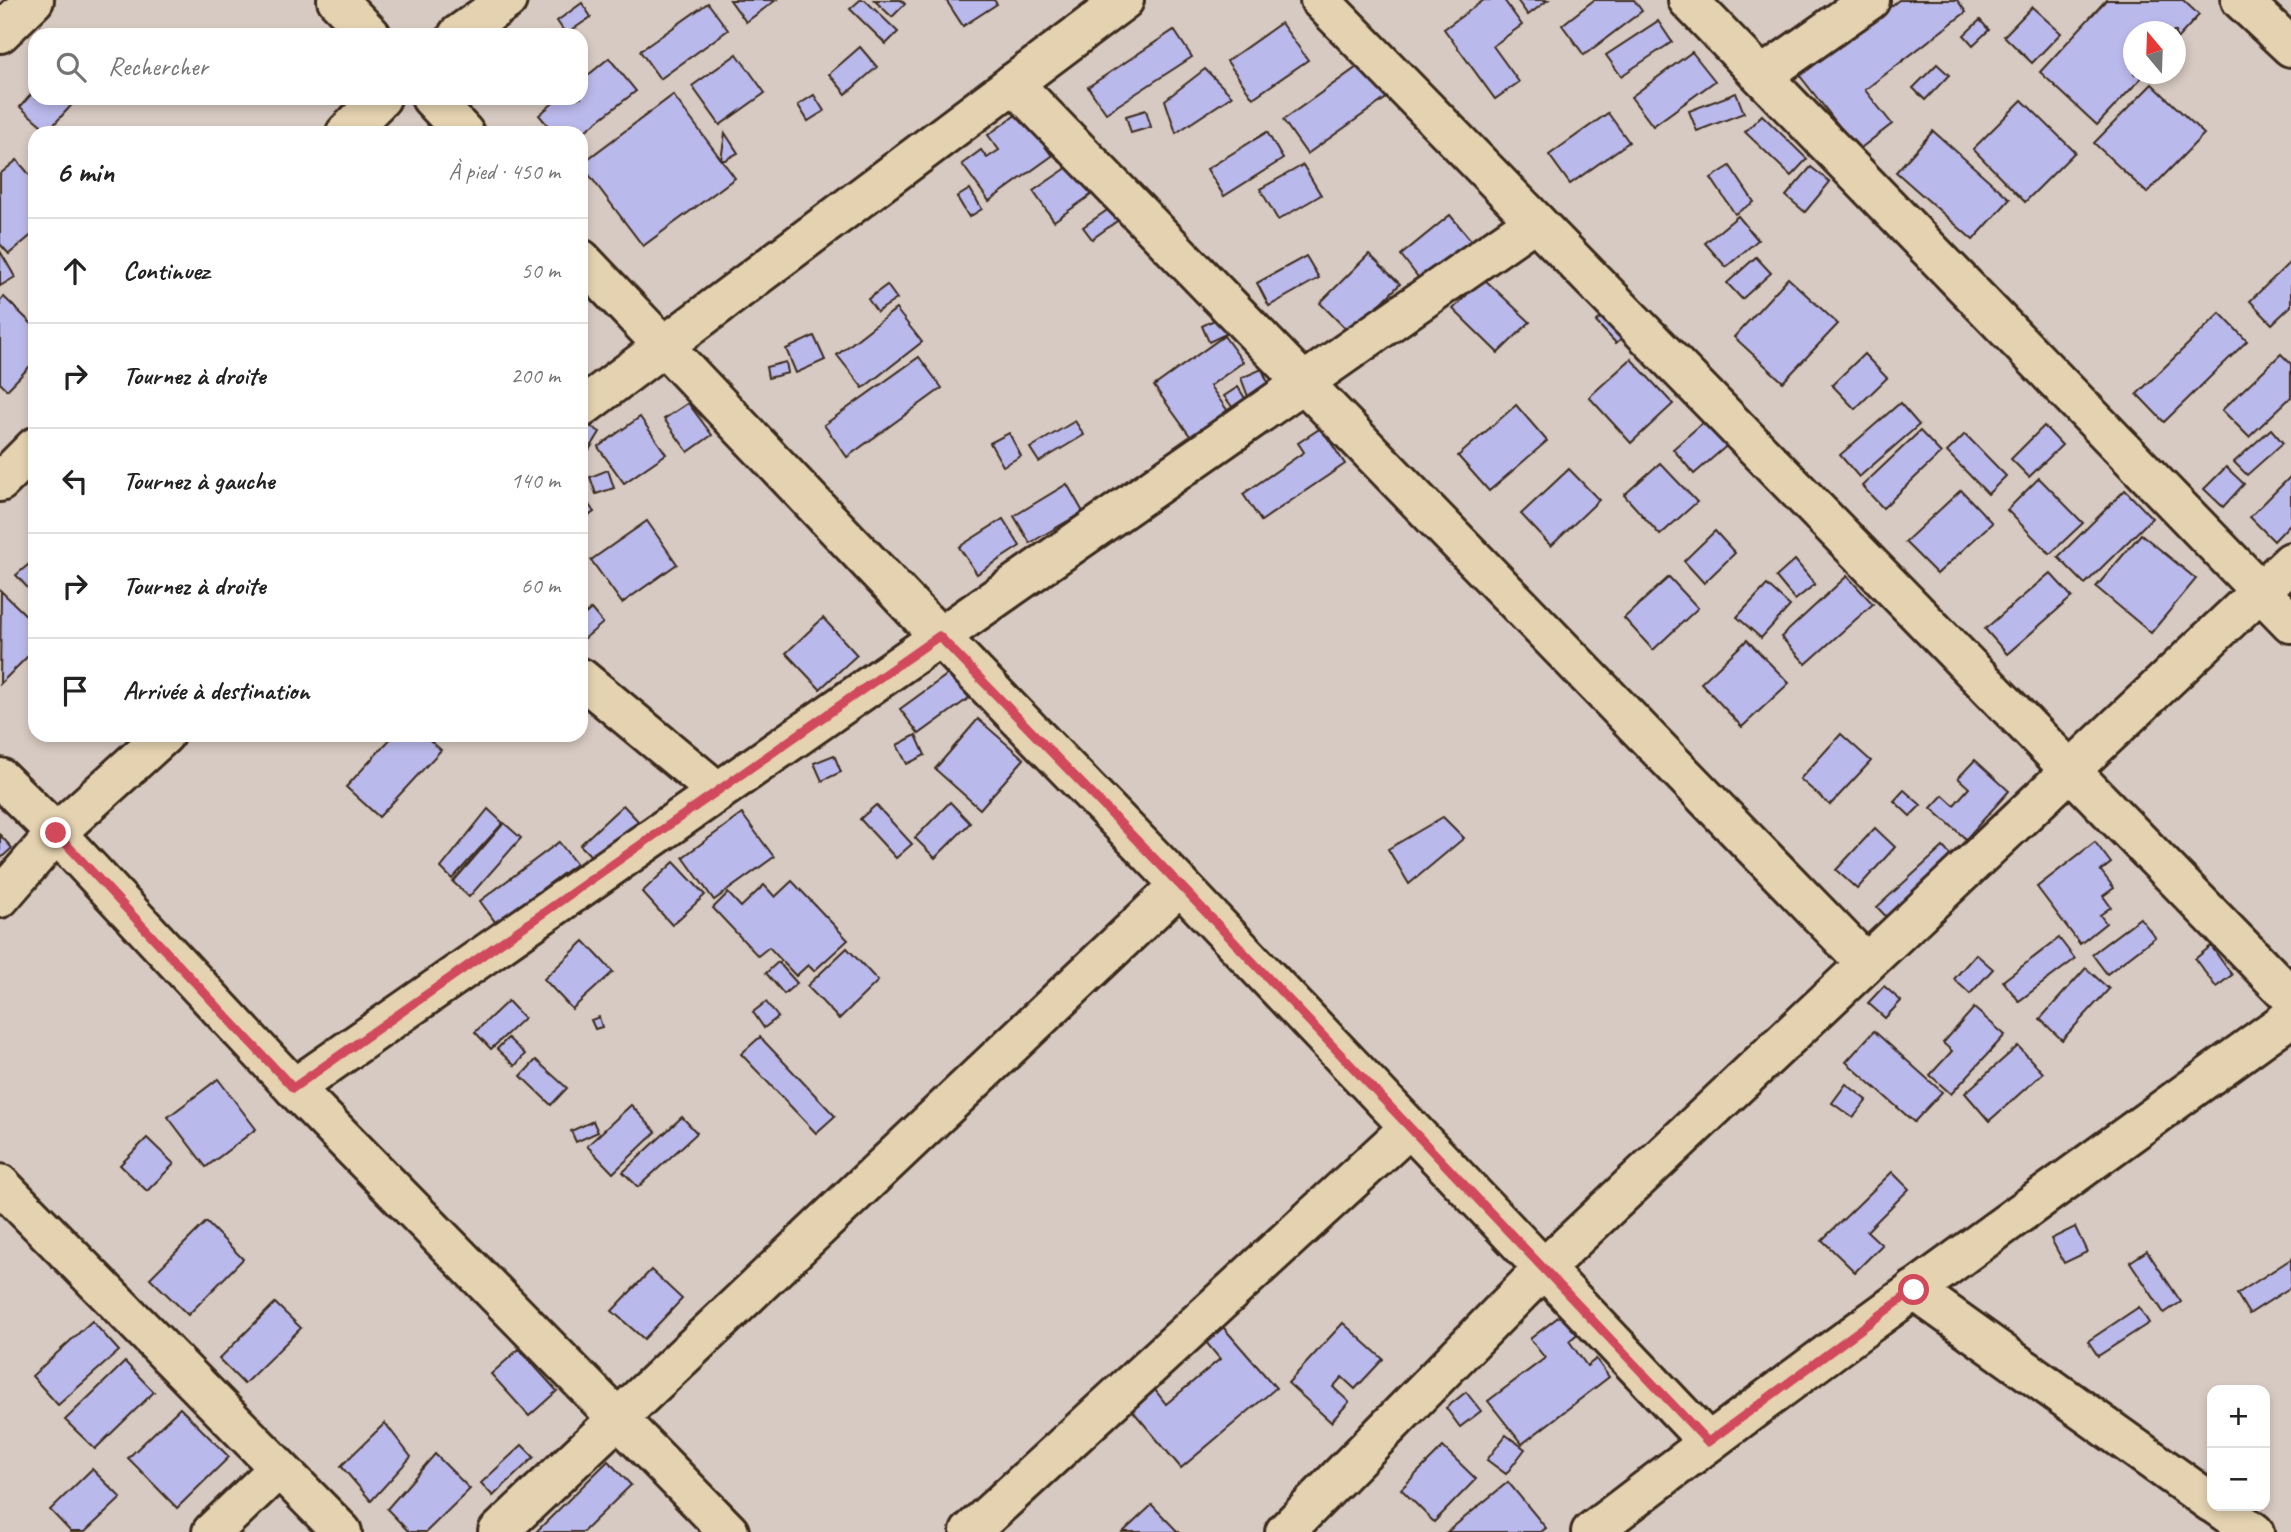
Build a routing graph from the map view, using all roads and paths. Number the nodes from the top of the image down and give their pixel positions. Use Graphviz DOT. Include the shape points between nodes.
graph roads {
  1 [pos="34,0"];
  2 [pos="337,0"];
  3 [pos="507,0"];
  4 [pos="1124,0"];
  5 [pos="1320,0"];
  6 [pos="1688,0"];
  7 [pos="1870,0"];
  8 [pos="2241,0"];
  9 [pos="364,28"];
  10 [pos="468,28"];
  11 [pos="0,33"];
  12 [pos="2291,47"];
  13 [pos="1762,76"];
  14 [pos="1013,83"];
  15 [pos="374,105"];
  16 [pos="438,105"];
  17 [pos="353,126"];
  18 [pos="457,126"];
  19 [pos="1535,221"];
  20 [pos="588,267"];
  21 [pos="663,347"];
  22 [pos="1303,381"];
  23 [pos="588,403"];
  24 [pos="28,454"];
  25 [pos="0,482"];
  26 [pos="2291,562"];
  27 [pos="2260,591"];
  28 [pos="2291,623"];
  29 [pos="939,636"];
  30 [pos="588,684"];
  31 [pos="156,742"];
  32 [pos="2070,770"];
  33 [pos="0,778"];
  34 [pos="718,791"];
  35 [pos="56,833"];
  36 [pos="1180,885"];
  37 [pos="0,898"];
  38 [pos="1866,963"];
  39 [pos="2291,997"];
  40 [pos="2291,1017"];
  41 [pos="293,1088"];
  42 [pos="1409,1128"];
  43 [pos="0,1184"];
  44 [pos="1543,1269"];
  45 [pos="1914,1290"];
  46 [pos="618,1417"];
  47 [pos="1708,1442"];
  48 [pos="278,1469"];
  49 [pos="2207,1499"];
  50 [pos="2224,1511"];
  51 [pos="212,1532"];
  52 [pos="342,1532"];
  53 [pos="498,1532"];
  54 [pos="729,1532"];
  55 [pos="970,1532"];
  56 [pos="1285,1532"];
  57 [pos="1591,1532"];
  58 [pos="2254,1532"];
  1 -- 11 [label="street"];
  2 -- 9 [label="street"];
  3 -- 10 [label="street"];
  4 -- 14 [label="street"];
  5 -- 19 [label="street"];
  6 -- 13 [label="street"];
  7 -- 13 [label="street"];
  8 -- 12 [label="street"];
  13 -- 27 [label="street"];
  14 -- 21 [label="street"];
  14 -- 22 [label="street"];
  15 -- 17 [label="street"];
  16 -- 18 [label="street"];
  19 -- 22 [label="street"];
  19 -- 32 [label="street"];
  20 -- 21 [label="street"];
  21 -- 23 [label="street"];
  21 -- 29 [label="street"];
  22 -- 29 [label="street"];
  22 -- 38 [label="street"];
  24 -- 25 [label="street"];
  26 -- 27 [label="street"];
  27 -- 28 [label="street"];
  27 -- 32 [label="street"];
  29 -- 34 [label="street"];
  29 -- 36 [label="street"];
  30 -- 34 [label="street"];
  31 -- 35 [label="street"];
  32 -- 38 [label="street"];
  32 -- 39 [label="street"];
  33 -- 35 [label="street"];
  34 -- 41 [label="street"];
  35 -- 37 [label="street"];
  35 -- 41 [label="street"];
  36 -- 42 [label="street"];
  36 -- 46 [label="street"];
  38 -- 44 [label="street"];
  40 -- 45 [label="street"];
  41 -- 46 [label="street"];
  42 -- 44 [label="street"];
  42 -- 55 [label="street"];
  43 -- 48 [label="street"];
  44 -- 47 [label="street"];
  44 -- 56 [label="street"];
  45 -- 47 [label="street"];
  45 -- 49 [label="street"];
  46 -- 53 [label="street"];
  46 -- 54 [label="street"];
  47 -- 57 [label="street"];
  48 -- 51 [label="street"];
  48 -- 52 [label="street"];
  50 -- 58 [label="street"];
}
